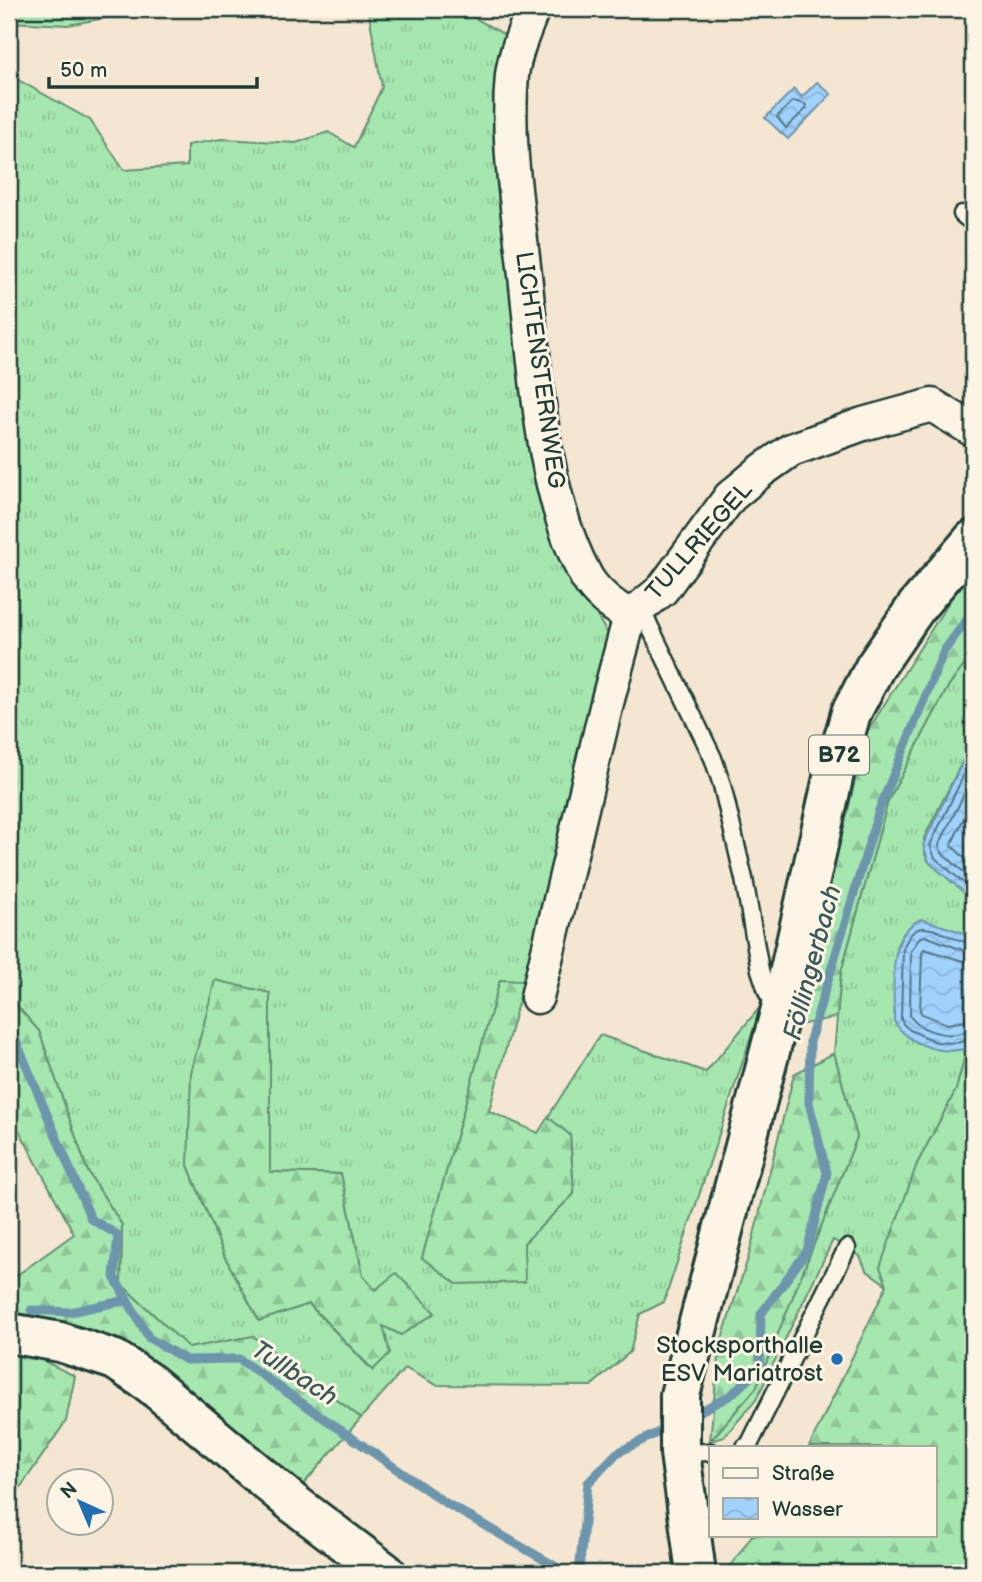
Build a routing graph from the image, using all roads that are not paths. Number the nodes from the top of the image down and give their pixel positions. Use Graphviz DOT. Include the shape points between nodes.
graph roads {
  1 [pos="533,9"];
  2 [pos="973,430"];
  3 [pos="973,540"];
  4 [pos="630,616"];
  5 [pos="537,997"];
  6 [pos="782,1005"];
  7 [pos="848,1248"];
  8 [pos="9,1333"];
  9 [pos="749,1446"];
  10 [pos="695,1452"];
  11 [pos="386,1573"];
  12 [pos="696,1573"];
  1 -- 4 [label="street, LICHTENSTERNWEG" via="512,73 512,148 547,452 564,525 588,579 614,607"];
  2 -- 4 [label="street, TULLRIEGEL" via="932,405 791,450 730,497 662,590"];
  3 -- 6 [label="main road, B72" via="917,606 875,667 851,713"];
  4 -- 5 [label="street, TULLRIEGEL"];
  4 -- 6 [label="lane, LICHTENSTERNWEG" via="648,623 713,758 744,879 760,970 768,994"];
  6 -- 10 [label="main road, B72" via="680,1395"];
  7 -- 9 [label="lane"];
  8 -- 11 [label="main road" via="60,1342 115,1360"];
  10 -- 12 [label="main road, B72"];
}
